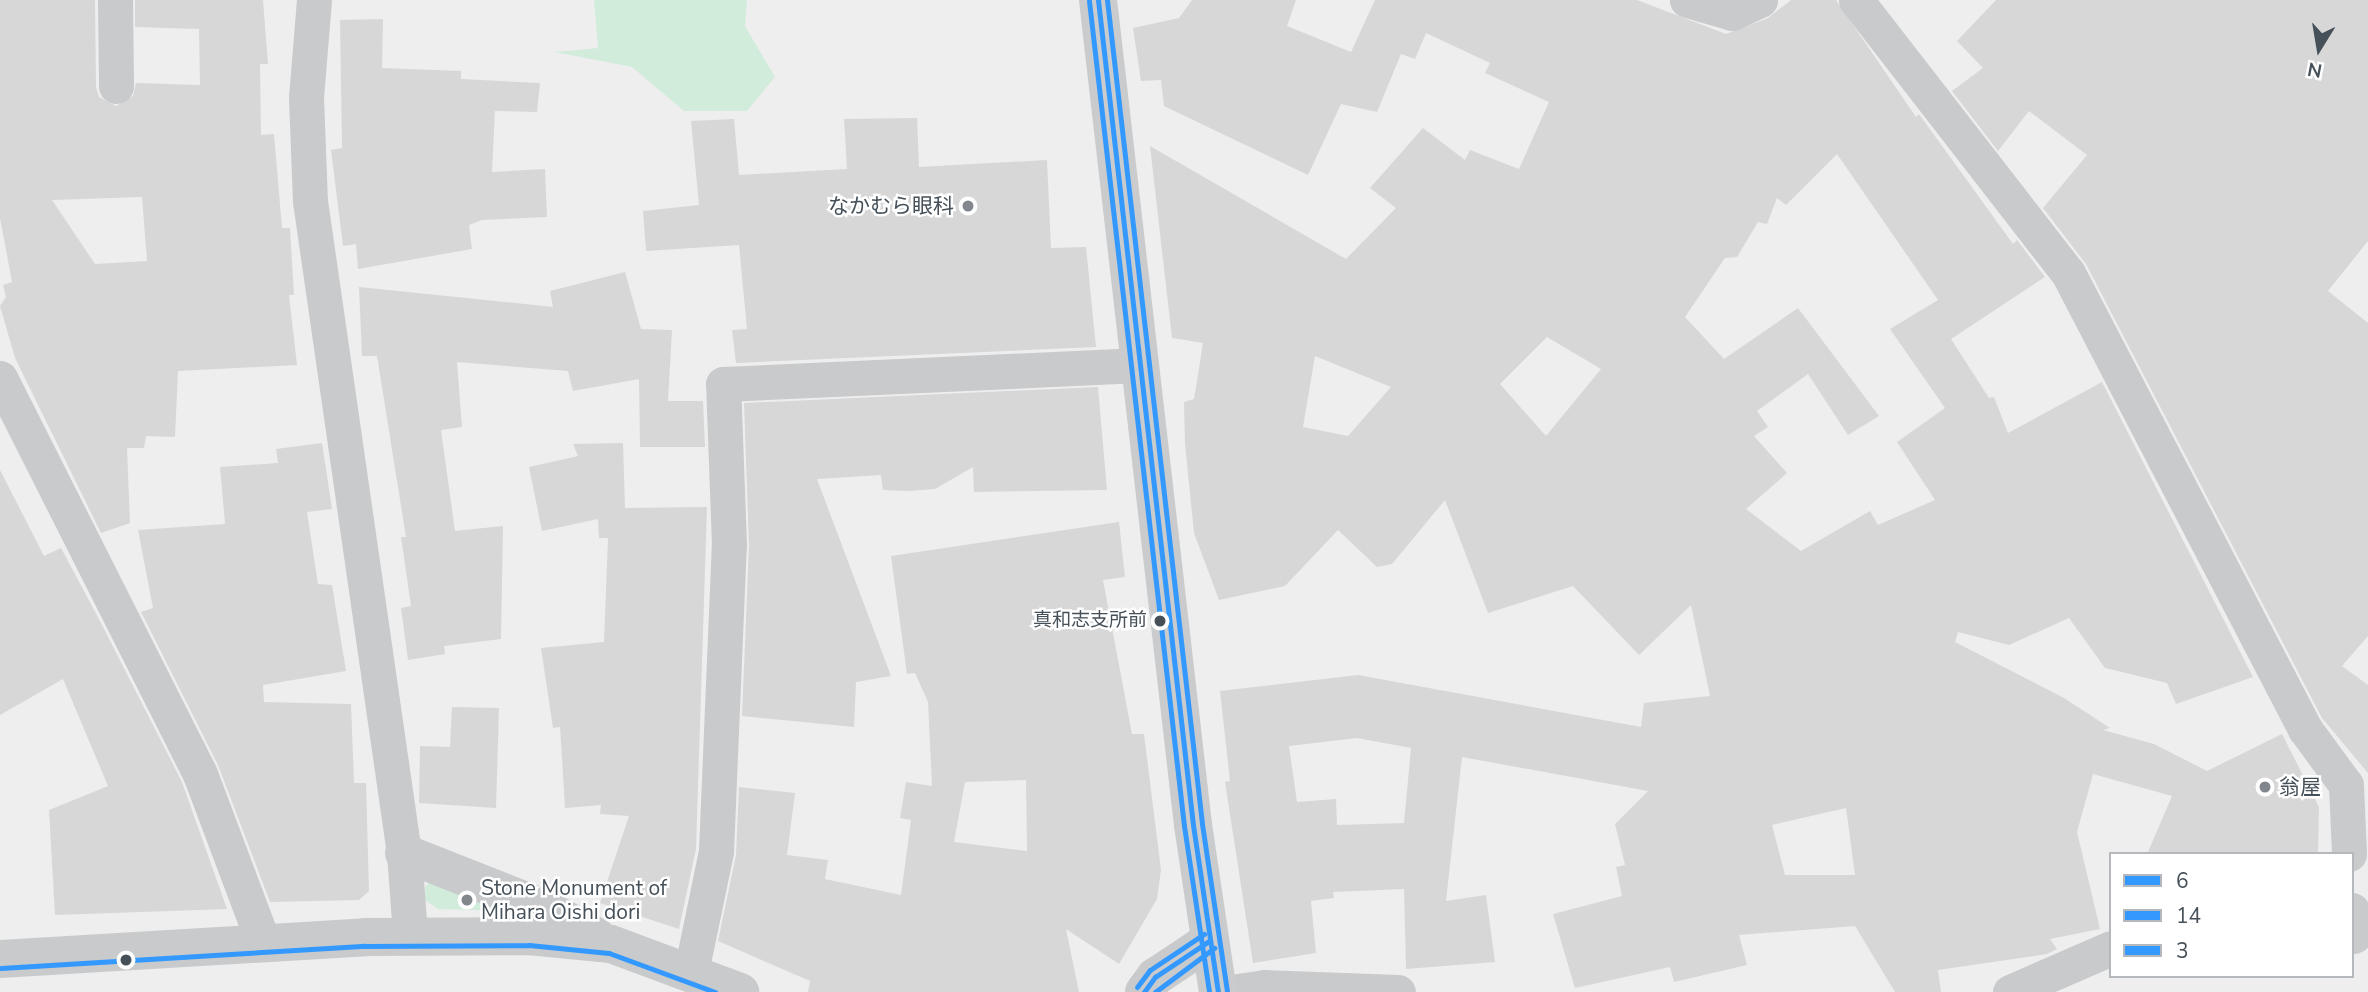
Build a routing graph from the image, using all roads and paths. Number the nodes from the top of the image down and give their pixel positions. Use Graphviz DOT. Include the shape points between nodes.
graph roads {
  1 [pos="115,0"];
  2 [pos="314,0"];
  3 [pos="1098,0"];
  4 [pos="1687,0"];
  5 [pos="1760,0"];
  6 [pos="1856,0"];
  7 [pos="116,86"];
  8 [pos="1140,365"];
  9 [pos="0,377"];
  10 [pos="2357,775"];
  11 [pos="2349,852"];
  12 [pos="404,853"];
  13 [pos="410,935"];
  14 [pos="263,942"];
  15 [pos="1209,942"];
  16 [pos="611,944"];
  17 [pos="2109,949"];
  18 [pos="0,959"];
  19 [pos="691,972"];
  20 [pos="740,992"];
  21 [pos="1144,992"];
  22 [pos="1218,992"];
  23 [pos="1230,992"];
  24 [pos="1398,992"];
  25 [pos="2010,992"];
  1 -- 7 [label="street"];
  2 -- 12 [label="street" via="306,99 310,201"];
  3 -- 8 [label="main road"];
  4 -- 5 [label="street" via="1732,13"];
  6 -- 10 [label="street" via="2068,273 2305,729"];
  8 -- 15 [label="main road"];
  8 -- 19 [label="street" via="723,384 729,545 716,851"];
  9 -- 14 [label="street" via="200,774"];
  10 -- 11 [label="street"];
  12 -- 13 [label="street"];
  12 -- 16 [label="street" via="546,909"];
  13 -- 14 [label="street"];
  13 -- 16 [label="street" via="529,936"];
  14 -- 18 [label="street"];
  15 -- 21 [label="street" via="1155,977"];
  15 -- 22 [label="main road"];
  16 -- 19 [label="street"];
  17 -- 25 [label="street"];
  19 -- 20 [label="street"];
  23 -- 24 [label="street" via="1264,987"];
}
